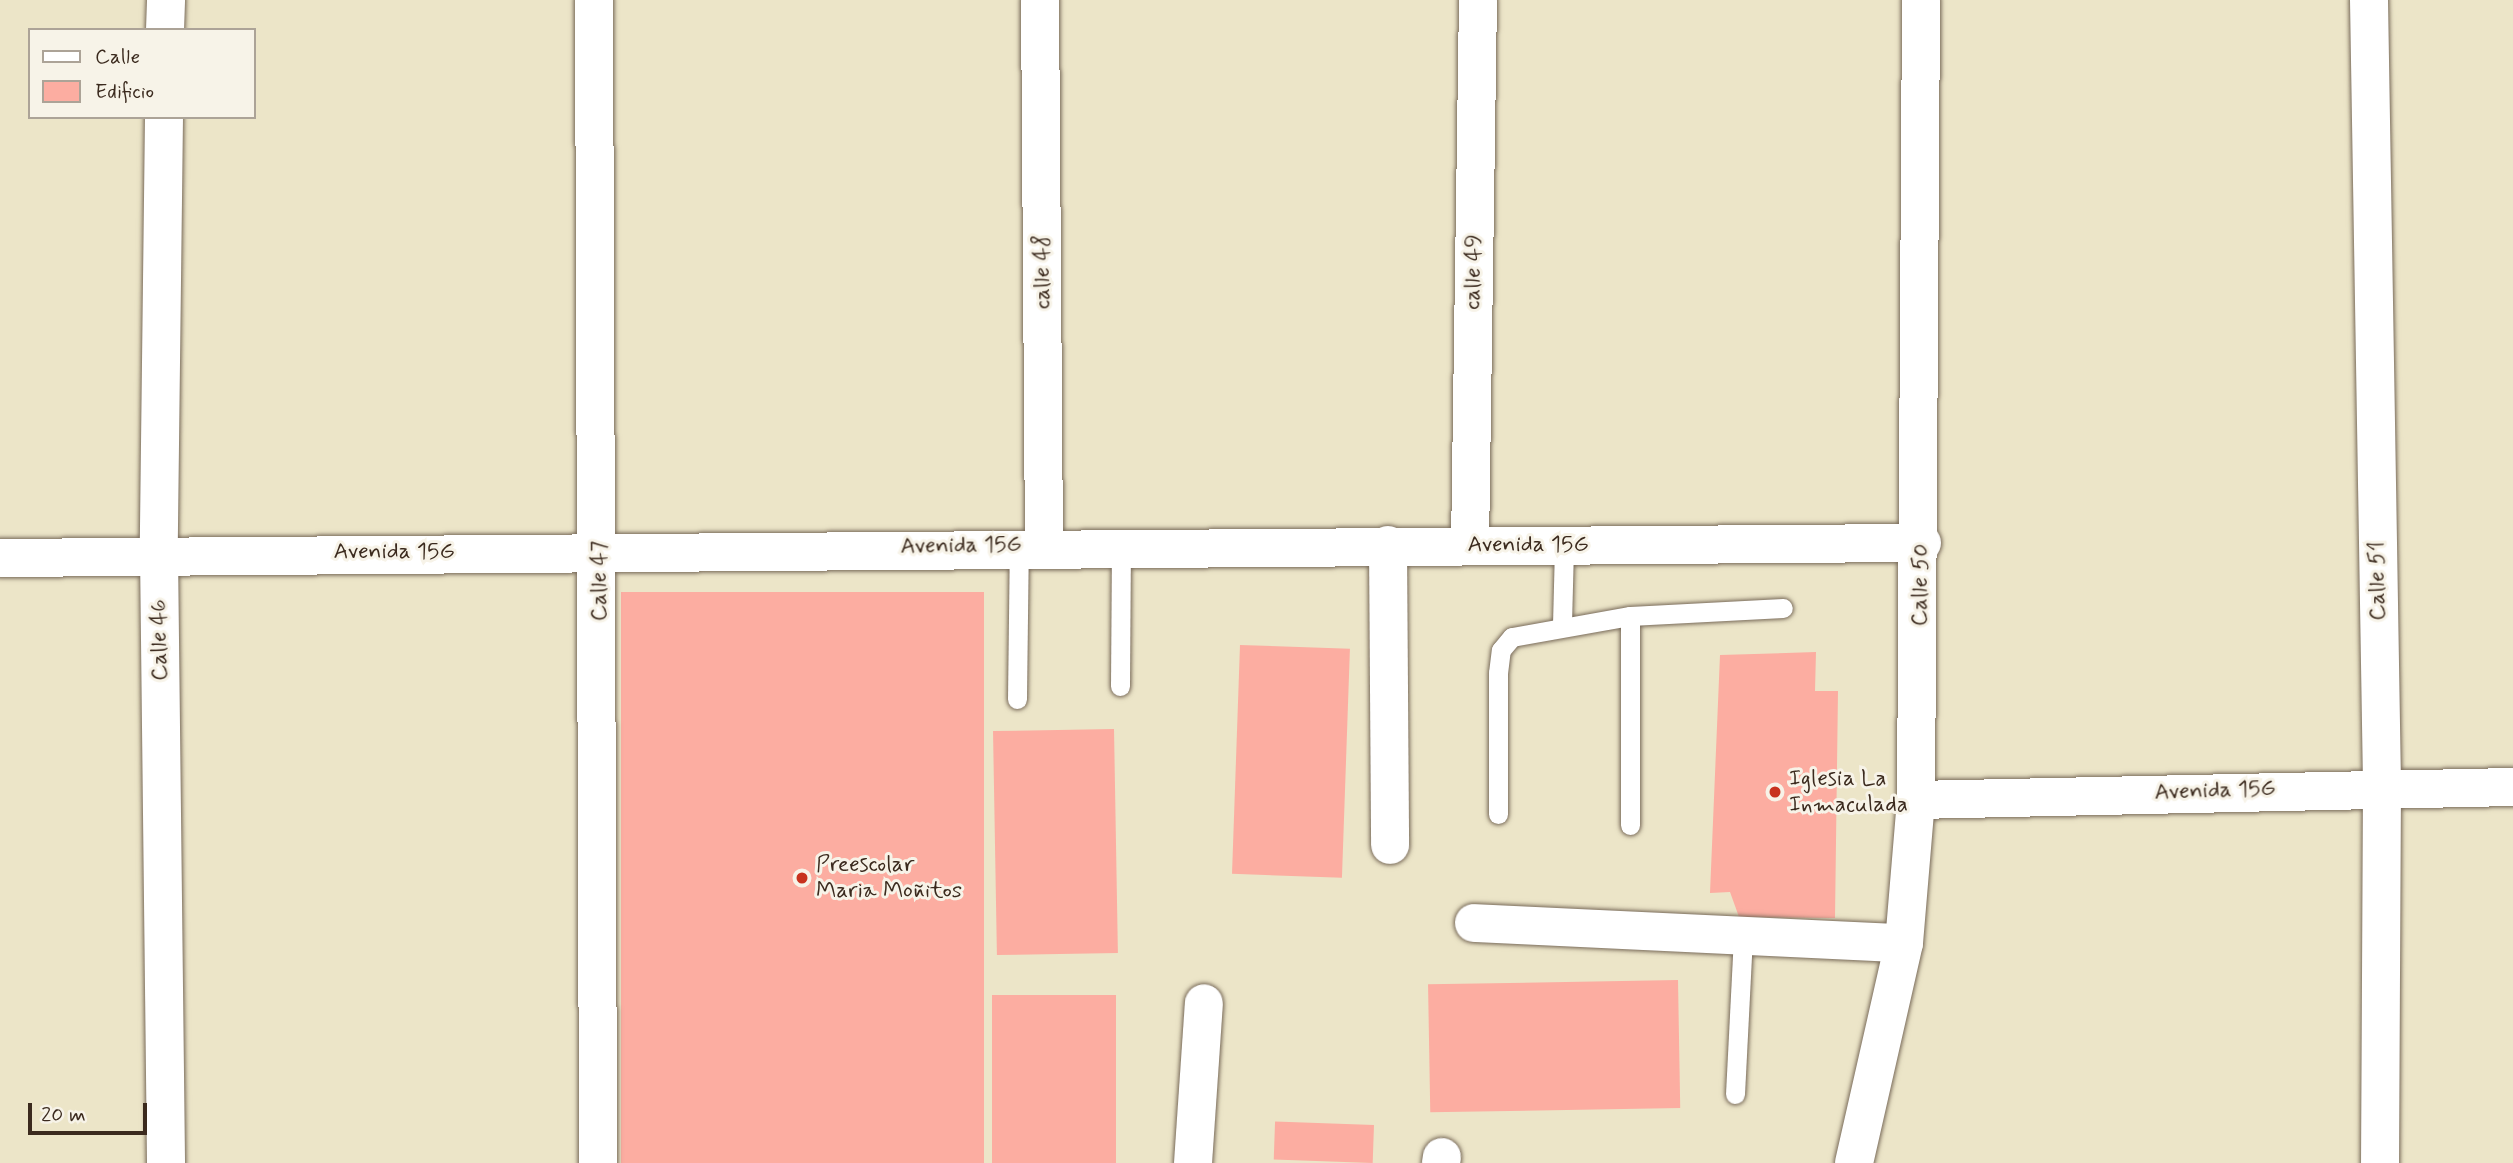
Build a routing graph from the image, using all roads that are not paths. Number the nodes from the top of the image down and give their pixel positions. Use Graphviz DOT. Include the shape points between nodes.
graph roads {
  1 [pos="166,0"];
  2 [pos="594,0"];
  3 [pos="1040,0"];
  4 [pos="1478,0"];
  5 [pos="1921,0"];
  6 [pos="2369,0"];
  7 [pos="165,28"];
  8 [pos="164,119"];
  9 [pos="1922,543"];
  10 [pos="1031,545"];
  11 [pos="1121,545"];
  12 [pos="1388,545"];
  13 [pos="1471,545"];
  14 [pos="1564,545"];
  15 [pos="159,553"];
  16 [pos="600,553"];
  17 [pos="0,558"];
  18 [pos="1783,608"];
  19 [pos="1630,616"];
  20 [pos="1562,624"];
  21 [pos="1121,686"];
  22 [pos="1017,699"];
  23 [pos="2382,786"];
  24 [pos="2513,787"];
  25 [pos="1916,800"];
  26 [pos="1498,814"];
  27 [pos="1630,825"];
  28 [pos="1390,845"];
  29 [pos="1474,923"];
  30 [pos="1743,937"];
  31 [pos="1903,943"];
  32 [pos="1204,1003"];
  33 [pos="1735,1094"];
  34 [pos="166,1163"];
  35 [pos="598,1163"];
  36 [pos="1193,1163"];
  37 [pos="1854,1163"];
  38 [pos="2380,1163"];
  1 -- 7 [label="street"];
  2 -- 16 [label="street, Calle 47"];
  3 -- 10 [label="street, calle 48"];
  4 -- 13 [label="street, calle 49"];
  5 -- 9 [label="street, Calle 50"];
  6 -- 23 [label="street, Calle 51"];
  8 -- 15 [label="street, Calle 46"];
  9 -- 14 [label="street, Avenida 15G"];
  9 -- 25 [label="street, Calle 50"];
  10 -- 11 [label="street, Avenida 15G"];
  10 -- 16 [label="street, Avenida 15G"];
  10 -- 22 [label="lane"];
  11 -- 12 [label="street, Avenida 15G"];
  11 -- 21 [label="lane"];
  12 -- 13 [label="street, Avenida 15G"];
  12 -- 28 [label="street"];
  13 -- 14 [label="street, Avenida 15G"];
  14 -- 20 [label="lane"];
  15 -- 16 [label="street, Avenida 15G"];
  15 -- 17 [label="street, Avenida 15G"];
  15 -- 34 [label="street, Calle 46"];
  16 -- 35 [label="street, Calle 47"];
  18 -- 19 [label="lane"];
  19 -- 20 [label="lane"];
  19 -- 27 [label="lane"];
  20 -- 26 [label="lane" via="1512,636 1501,650"];
  23 -- 24 [label="street, Avenida 15G"];
  23 -- 25 [label="street, Avenida 15G"];
  23 -- 38 [label="street, Calle 51"];
  25 -- 31 [label="street, Calle 50"];
  29 -- 30 [label="street"];
  30 -- 31 [label="street"];
  30 -- 33 [label="lane"];
  31 -- 37 [label="street, Calle 50"];
  32 -- 36 [label="street"];
}
